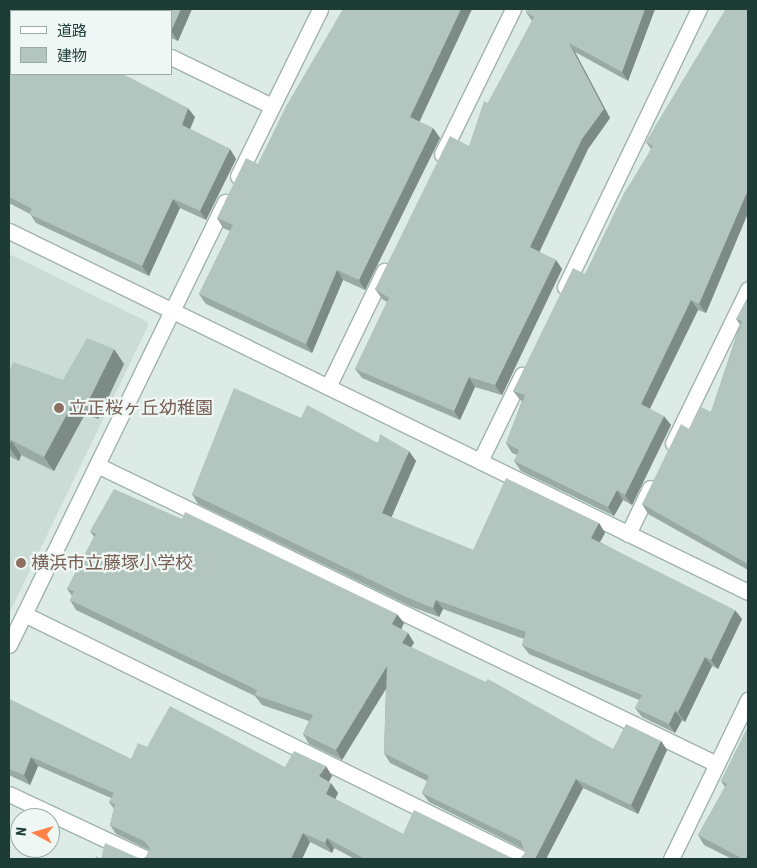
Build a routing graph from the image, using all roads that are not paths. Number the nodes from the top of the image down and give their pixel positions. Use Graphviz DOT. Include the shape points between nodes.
graph roads {
  1 [pos="320,9"];
  2 [pos="513,9"];
  3 [pos="699,9"];
  4 [pos="172,57"];
  5 [pos="272,106"];
  6 [pos="435,167"];
  7 [pos="9,231"];
  8 [pos="392,255"];
  9 [pos="748,289"];
  10 [pos="558,302"];
  11 [pos="172,311"];
  12 [pos="528,364"];
  13 [pos="328,387"];
  14 [pos="667,455"];
  15 [pos="480,461"];
  16 [pos="97,465"];
  17 [pos="658,473"];
  18 [pos="628,534"];
  19 [pos="748,592"];
  20 [pos="24,614"];
  21 [pos="9,645"];
  22 [pos="748,700"];
  23 [pos="717,764"];
  24 [pos="9,794"];
  25 [pos="147,859"];
  26 [pos="523,859"];
  27 [pos="671,859"];
  1 -- 5 [label="street"];
  2 -- 6 [label="street"];
  3 -- 10 [label="street"];
  4 -- 5 [label="street"];
  5 -- 11 [label="street"];
  7 -- 11 [label="street"];
  8 -- 13 [label="street"];
  9 -- 14 [label="street"];
  11 -- 13 [label="street"];
  11 -- 16 [label="street"];
  12 -- 15 [label="street"];
  13 -- 15 [label="street"];
  15 -- 18 [label="street"];
  16 -- 20 [label="street"];
  16 -- 23 [label="street"];
  17 -- 18 [label="street"];
  18 -- 19 [label="street"];
  20 -- 21 [label="street"];
  20 -- 26 [label="street"];
  22 -- 23 [label="street"];
  23 -- 27 [label="street"];
  24 -- 25 [label="street"];
}
